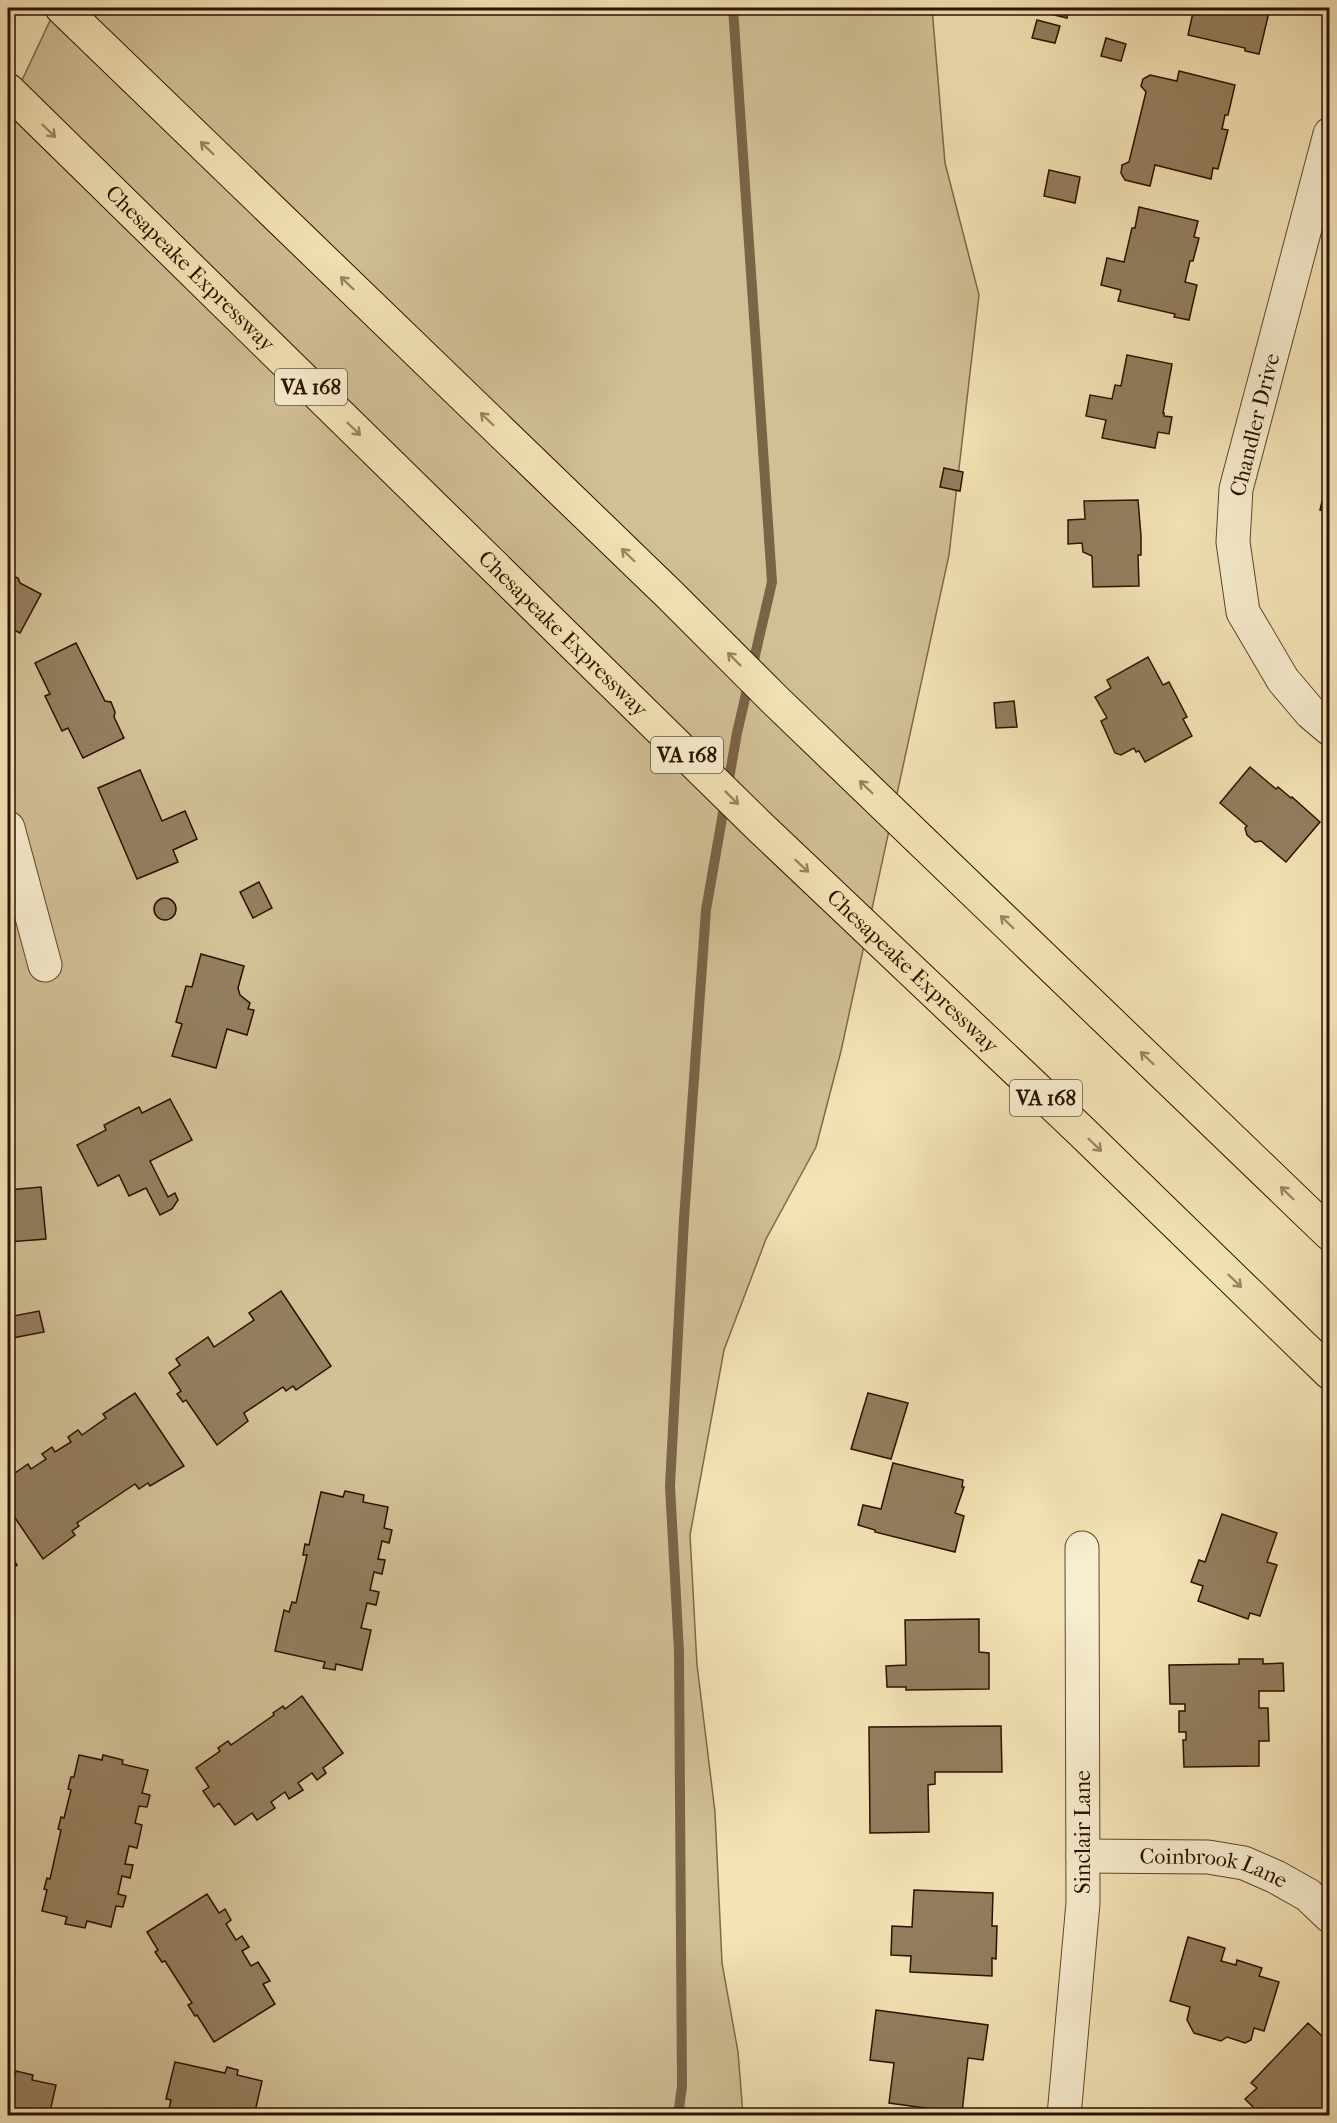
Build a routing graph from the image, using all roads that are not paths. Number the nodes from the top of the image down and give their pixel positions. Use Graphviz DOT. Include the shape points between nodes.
graph roads {
  1 [pos="62,8"];
  2 [pos="8,90"];
  3 [pos="1329,134"];
  4 [pos="1329,729"];
  5 [pos="8,828"];
  6 [pos="45,965"];
  7 [pos="1329,1234"];
  8 [pos="1329,1373"];
  9 [pos="1082,1548"];
  10 [pos="1083,1856"];
  11 [pos="1329,1916"];
  12 [pos="1064,2115"];
  7 -- 1 [label="highway, one-way"];
  2 -- 8 [label="highway, Chesapeake Expressway / VA 168, one-way" via="759,826"];
  3 -- 4 [label="street, Chandler Drive" via="1236,489 1233,542 1243,612 1283,680"];
  5 -- 6 [label="street"];
  9 -- 10 [label="street, Sinclair Lane"];
  10 -- 11 [label="street, Coinbrook Lane" via="1208,1857 1244,1863 1308,1895"];
  10 -- 12 [label="street, Sinclair Lane" via="1083,1903"];
}
